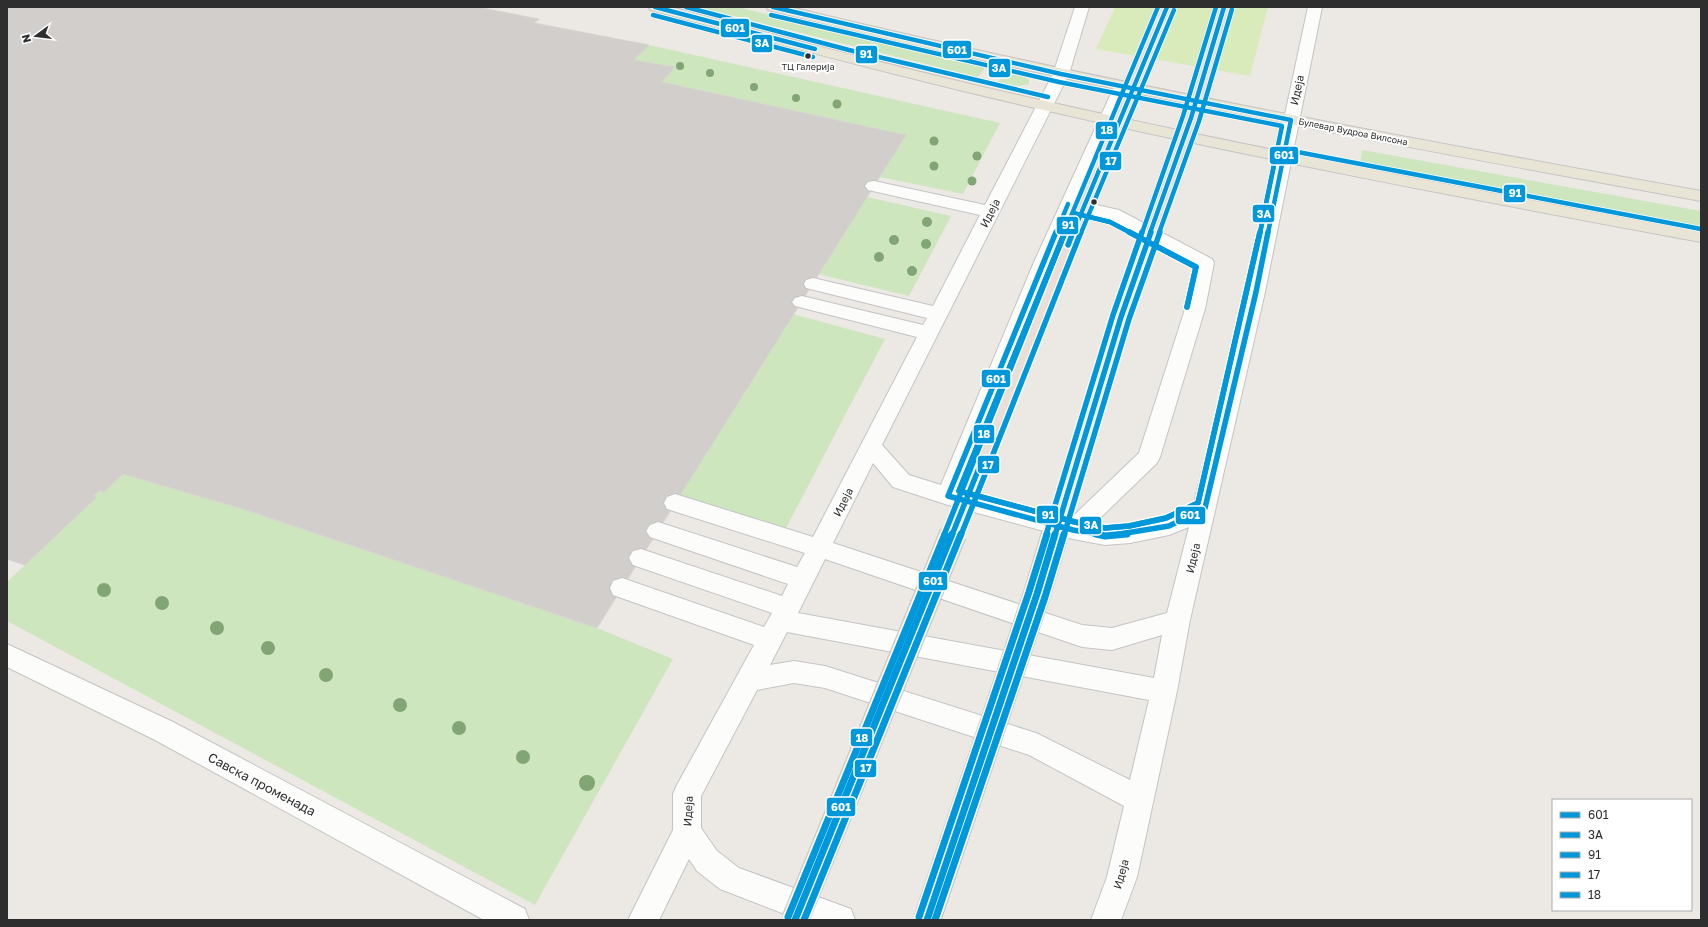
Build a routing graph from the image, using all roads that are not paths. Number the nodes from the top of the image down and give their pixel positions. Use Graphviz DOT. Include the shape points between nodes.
graph roads {
  1 [pos="655,7"];
  2 [pos="773,7"];
  3 [pos="1082,7"];
  4 [pos="1166,7"];
  5 [pos="1224,7"];
  6 [pos="1315,7"];
  7 [pos="1061,74"];
  8 [pos="1122,87"];
  9 [pos="1046,105"];
  10 [pos="1108,119"];
  11 [pos="1291,120"];
  12 [pos="1284,157"];
  13 [pos="874,186"];
  14 [pos="1701,196"];
  15 [pos="1068,204"];
  16 [pos="991,212"];
  17 [pos="1701,237"];
  18 [pos="813,284"];
  19 [pos="802,302"];
  20 [pos="938,314"];
  21 [pos="928,333"];
  22 [pos="872,447"];
  23 [pos="948,496"];
  24 [pos="675,503"];
  25 [pos="1205,508"];
  26 [pos="1073,530"];
  27 [pos="658,531"];
  28 [pos="819,548"];
  29 [pos="641,558"];
  30 [pos="803,579"];
  31 [pos="622,588"];
  32 [pos="1178,620"];
  33 [pos="780,623"];
  34 [pos="7,655"];
  35 [pos="749,680"];
  36 [pos="1164,691"];
  37 [pos="1139,799"];
  38 [pos="687,832"];
  39 [pos="514,920"];
  40 [pos="643,920"];
  41 [pos="794,920"];
  42 [pos="840,920"];
  43 [pos="927,920"];
  44 [pos="1106,920"];
  1 -- 9 [label="main road" via="847,58"];
  2 -- 7 [label="main road, Булевар Вудроа Вилсона"];
  3 -- 7 [label="street, Идеја"];
  4 -- 41 [label="highway, bridge" via="1048,292 940,567"];
  5 -- 43 [label="highway, bridge" via="1188,126 1120,317 1037,594"];
  6 -- 11 [label="street, Идеја"];
  7 -- 8 [label="main road, Булевар Вудроа Вилсона"];
  7 -- 9 [label="street, Идеја"];
  8 -- 10 [label="street"];
  8 -- 11 [label="main road, Булевар Вудроа Вилсона"];
  9 -- 10 [label="main road"];
  9 -- 16 [label="street, Идеја"];
  10 -- 12 [label="main road"];
  10 -- 15 [label="street"];
  11 -- 12 [label="street, Идеја"];
  11 -- 14 [label="main road, Булевар Вудроа Вилсона"];
  12 -- 17 [label="main road"];
  12 -- 25 [label="street, Идеја" via="1256,292"];
  13 -- 16 [label="street"];
  15 -- 23 [label="street"];
  15 -- 26 [label="street" via="1113,214 1205,263 1195,309 1150,457"];
  16 -- 20 [label="street, Идеја"];
  18 -- 20 [label="street"];
  19 -- 21 [label="street"];
  20 -- 21 [label="street, Идеја"];
  21 -- 22 [label="street, Идеја"];
  22 -- 23 [label="street" via="902,481"];
  22 -- 28 [label="street, Идеја"];
  23 -- 26 [label="street"];
  24 -- 28 [label="street"];
  25 -- 26 [label="street" via="1169,526 1130,534 1105,536"];
  25 -- 32 [label="street, Идеја"];
  27 -- 30 [label="street"];
  28 -- 30 [label="street, Идеја"];
  28 -- 32 [label="street" via="1082,636 1112,639"];
  29 -- 33 [label="street"];
  30 -- 33 [label="street, Идеја"];
  31 -- 33 [label="street"];
  32 -- 36 [label="street, Идеја"];
  33 -- 35 [label="street, Идеја"];
  33 -- 36 [label="street"];
  34 -- 39 [label="street, Савска променада" via="164,731"];
  35 -- 37 [label="street" via="794,672 825,677 1036,745"];
  35 -- 38 [label="street, Идеја" via="688,794"];
  36 -- 37 [label="street, Идеја"];
  37 -- 44 [label="street, Идеја" via="1122,877"];
  38 -- 40 [label="street"];
  38 -- 42 [label="street, Идеја" via="707,862 730,879"];
}
